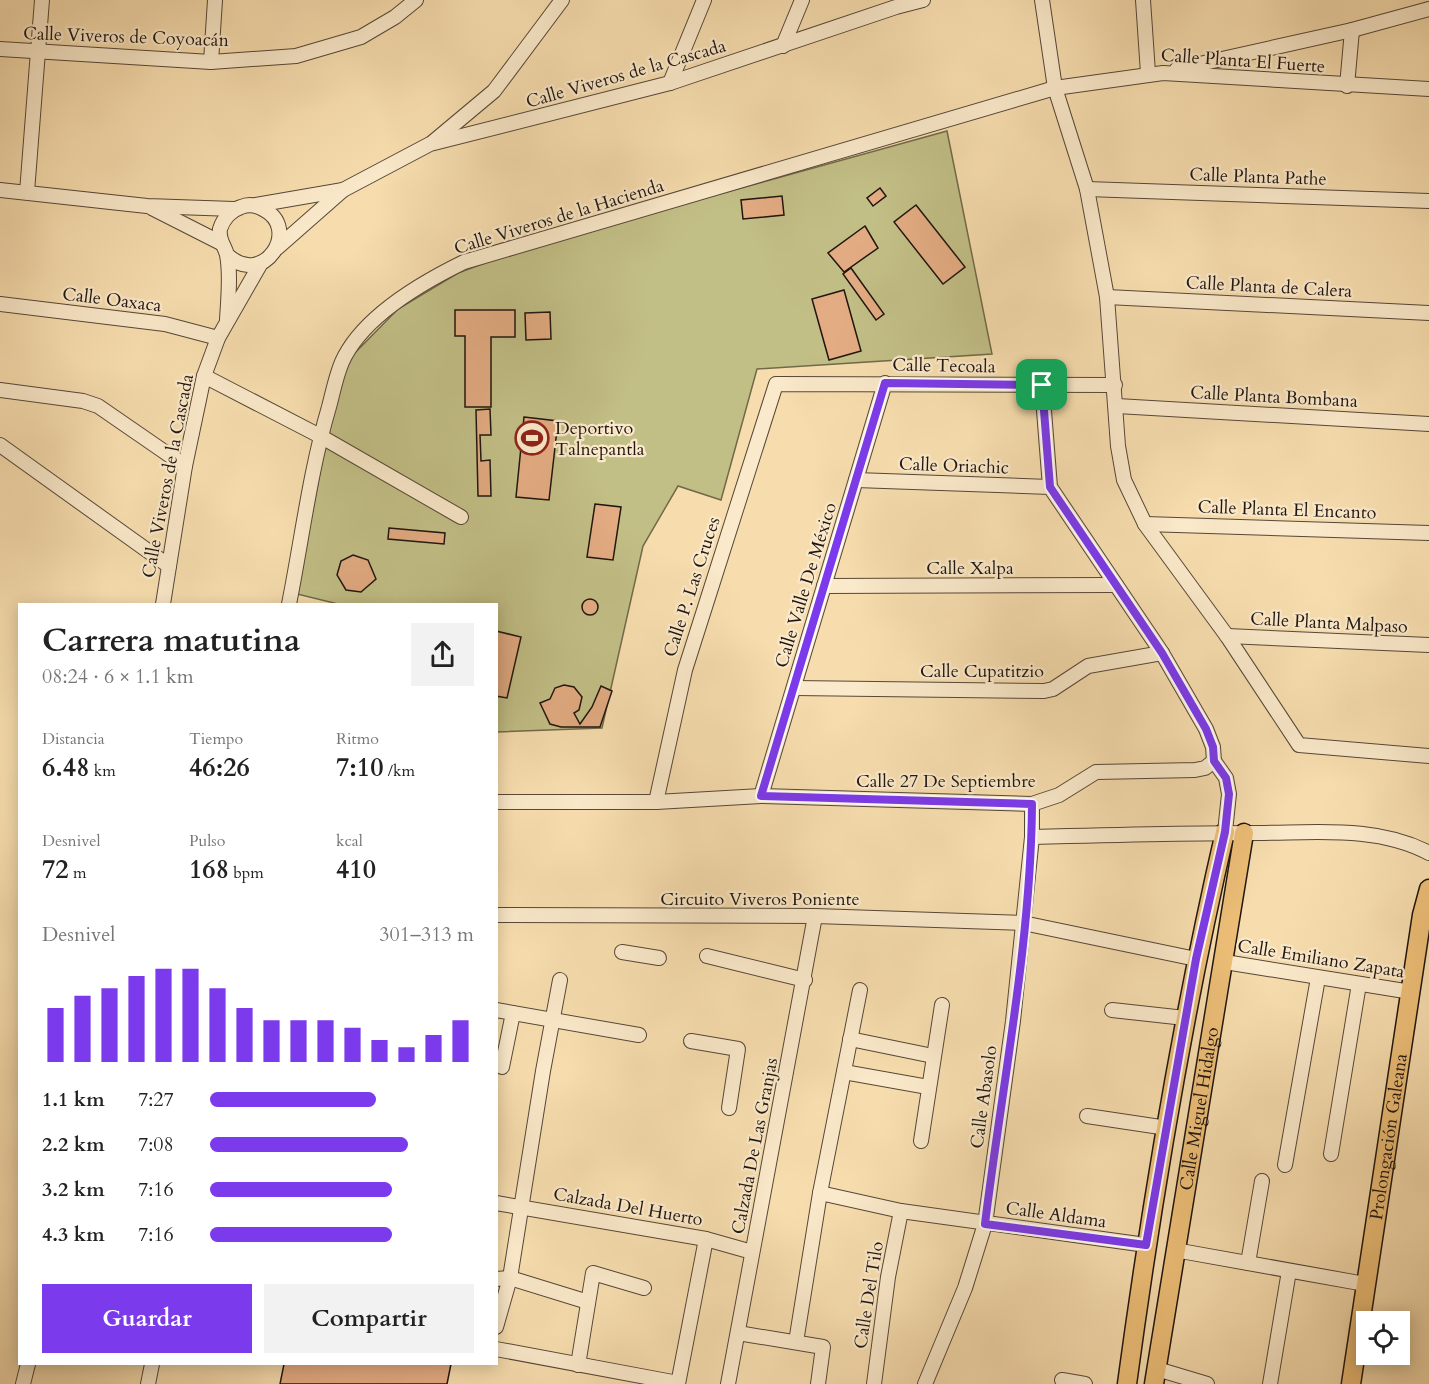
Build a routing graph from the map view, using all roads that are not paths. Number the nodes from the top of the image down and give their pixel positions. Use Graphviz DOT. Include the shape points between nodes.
graph roads {
  1 [pos="42,0"];
  2 [pos="215,0"];
  3 [pos="416,0"];
  4 [pos="562,0"];
  5 [pos="704,0"];
  6 [pos="802,0"];
  7 [pos="923,0"];
  8 [pos="1042,0"];
  9 [pos="1143,0"];
  10 [pos="897,3"];
  11 [pos="1429,9"];
  12 [pos="1352,30"];
  13 [pos="783,46"];
  14 [pos="0,50"];
  15 [pos="38,53"];
  16 [pos="211,62"];
  17 [pos="1148,73"];
  18 [pos="1163,73"];
  19 [pos="670,84"];
  20 [pos="1347,86"];
  21 [pos="1055,88"];
  22 [pos="1429,89"];
  23 [pos="430,144"];
  24 [pos="1087,189"];
  25 [pos="0,190"];
  26 [pos="343,190"];
  27 [pos="27,192"];
  28 [pos="1429,201"];
  29 [pos="147,206"];
  30 [pos="256,206"];
  31 [pos="234,209"];
  32 [pos="277,248"];
  33 [pos="224,249"];
  34 [pos="261,263"];
  35 [pos="1107,297"];
  36 [pos="0,304"];
  37 [pos="1429,313"];
  38 [pos="227,323"];
  39 [pos="218,338"];
  40 [pos="204,376"];
  41 [pos="885,383"];
  42 [pos="1042,385"];
  43 [pos="1114,385"];
  44 [pos="774,386"];
  45 [pos="0,390"];
  46 [pos="1117,406"];
  47 [pos="1429,424"];
  48 [pos="320,436"];
  49 [pos="0,445"];
  50 [pos="185,466"];
  51 [pos="856,480"];
  52 [pos="1050,487"];
  53 [pos="461,518"];
  54 [pos="1145,524"];
  55 [pos="1429,532"];
  56 [pos="169,566"];
  57 [pos="1116,585"];
  58 [pos="824,586"];
  59 [pos="163,603"];
  60 [pos="290,603"];
  61 [pos="1227,636"];
  62 [pos="1429,645"];
  63 [pos="1162,653"];
  64 [pos="794,688"];
  65 [pos="1429,756"];
  66 [pos="1214,761"];
  67 [pos="761,796"];
  68 [pos="498,802"];
  69 [pos="656,802"];
  70 [pos="1032,804"];
  71 [pos="1225,832"];
  72 [pos="1244,833"];
  73 [pos="1032,837"];
  74 [pos="1429,853"];
  75 [pos="1429,889"];
  76 [pos="498,915"];
  77 [pos="815,916"];
  78 [pos="1023,923"];
  79 [pos="622,952"];
  80 [pos="707,956"];
  81 [pos="659,958"];
  82 [pos="1196,959"];
  83 [pos="1225,962"];
  84 [pos="1318,978"];
  85 [pos="560,980"];
  86 [pos="805,980"];
  87 [pos="1359,984"];
  88 [pos="860,990"];
  89 [pos="1411,993"];
  90 [pos="942,1005"];
  91 [pos="498,1010"];
  92 [pos="1112,1010"];
  93 [pos="513,1013"];
  94 [pos="1185,1018"];
  95 [pos="553,1019"];
  96 [pos="639,1035"];
  97 [pos="850,1039"];
  98 [pos="691,1041"];
  99 [pos="933,1056"];
  100 [pos="502,1067"];
  101 [pos="844,1072"];
  102 [pos="928,1087"];
  103 [pos="729,1108"];
  104 [pos="1088,1116"];
  105 [pos="1167,1128"];
  106 [pos="921,1141"];
  107 [pos="1331,1154"];
  108 [pos="1285,1166"];
  109 [pos="1262,1181"];
  110 [pos="820,1193"];
  111 [pos="498,1203"];
  112 [pos="520,1207"];
  113 [pos="901,1211"];
  114 [pos="985,1224"];
  115 [pos="706,1239"];
  116 [pos="1146,1245"];
  117 [pos="1175,1250"];
  118 [pos="752,1252"];
  119 [pos="1248,1263"];
  120 [pos="1289,1271"];
  121 [pos="503,1278"];
  122 [pos="1365,1284"];
  123 [pos="644,1288"];
  124 [pos="588,1302"];
  125 [pos="498,1313"];
  126 [pos="738,1333"];
  127 [pos="796,1342"];
  128 [pos="498,1349"];
  129 [pos="28,1365"];
  130 [pos="152,1365"];
  131 [pos="578,1365"];
  132 [pos="1156,1376"];
  133 [pos="1062,1380"];
  134 [pos="23,1384"];
  135 [pos="148,1384"];
  136 [pos="678,1384"];
  137 [pos="728,1384"];
  138 [pos="818,1384"];
  139 [pos="874,1384"];
  140 [pos="925,1384"];
  141 [pos="1085,1384"];
  142 [pos="1127,1384"];
  143 [pos="1207,1384"];
  144 [pos="1270,1384"];
  145 [pos="1351,1384"];
  1 -- 15 [label="street"];
  2 -- 16 [label="street"];
  3 -- 16 [label="street, Calle Viveros de Coyoacán" via="395,17 351,40 296,56"];
  4 -- 23 [label="street" via="494,92"];
  5 -- 19 [label="street"];
  6 -- 13 [label="street"];
  7 -- 10 [label="street, Calle Viveros de la Cascada"];
  8 -- 21 [label="street"];
  9 -- 17 [label="street"];
  10 -- 13 [label="street, Calle Viveros de la Cascada"];
  11 -- 12 [label="street"];
  12 -- 18 [label="street"];
  12 -- 20 [label="street"];
  13 -- 19 [label="street, Calle Viveros de la Cascada"];
  14 -- 15 [label="street, Calle Viveros de Coyoacán"];
  15 -- 16 [label="street, Calle Viveros de Coyoacán"];
  15 -- 27 [label="street"];
  17 -- 18 [label="street, Calle Planta El Fuerte"];
  17 -- 21 [label="street, Calle Planta El Fuerte"];
  18 -- 20 [label="street, Calle Planta El Fuerte"];
  19 -- 23 [label="street, Calle Viveros de la Cascada"];
  20 -- 22 [label="street, Calle Planta El Fuerte"];
  21 -- 24 [label="street"];
  21 -- 48 [label="street, Calle Viveros de la Hacienda" via="464,262 394,302 358,338 342,362"];
  23 -- 26 [label="street, Calle Viveros de la Cascada"];
  24 -- 28 [label="street, Calle Planta Pathe"];
  24 -- 35 [label="street"];
  25 -- 27 [label="street"];
  26 -- 30 [label="street, Calle Viveros de la Cascada"];
  26 -- 32 [label="street, Calle Viveros de la Cascada"];
  27 -- 29 [label="street"];
  29 -- 31 [label="street"];
  29 -- 33 [label="street"];
  30 -- 31 [label="street"];
  30 -- 32 [label="street" via="268,211 276,222"];
  31 -- 33 [label="street" via="222,224"];
  32 -- 34 [label="street"];
  33 -- 34 [label="street" via="246,265"];
  33 -- 38 [label="street"];
  34 -- 38 [label="street, Calle Viveros de la Cascada"];
  35 -- 37 [label="street, Calle Planta de Calera"];
  35 -- 43 [label="street"];
  36 -- 39 [label="street, Calle Oaxaca" via="165,324"];
  38 -- 39 [label="street, Calle Viveros de la Cascada"];
  39 -- 40 [label="street, Calle Viveros de la Cascada"];
  40 -- 48 [label="street"];
  40 -- 50 [label="street, Calle Viveros de la Cascada"];
  41 -- 42 [label="street, Calle Tecoala"];
  41 -- 44 [label="street, Calle Tecoala" via="781,382"];
  41 -- 51 [label="street, Calle Valle De México"];
  42 -- 43 [label="street, Calle Tecoala"];
  42 -- 52 [label="street"];
  43 -- 46 [label="street"];
  44 -- 69 [label="street, Calle P. Las Cruces" via="685,670"];
  45 -- 50 [label="street" via="98,406"];
  46 -- 47 [label="street, Calle Planta Bombana"];
  46 -- 54 [label="street" via="1124,480"];
  48 -- 53 [label="street"];
  48 -- 60 [label="street, Calle Viveros de la Hacienda"];
  49 -- 56 [label="street"];
  50 -- 56 [label="street, Calle Viveros de la Cascada"];
  51 -- 52 [label="street, Calle Oriachic"];
  51 -- 58 [label="street, Calle Valle De México"];
  52 -- 57 [label="street"];
  54 -- 55 [label="street, Calle Planta El Encanto"];
  54 -- 61 [label="street"];
  56 -- 59 [label="street, Calle Viveros de la Cascada"];
  57 -- 58 [label="street, Calle Xalpa"];
  57 -- 63 [label="street"];
  58 -- 64 [label="street, Calle Valle De México"];
  61 -- 62 [label="street, Calle Planta Malpaso"];
  61 -- 65 [label="street" via="1294,741 1305,748"];
  63 -- 64 [label="street, Calle Cupatitzio" via="1088,666 1044,691"];
  63 -- 66 [label="street" via="1206,729"];
  64 -- 67 [label="street, Calle Valle De México"];
  66 -- 70 [label="street, Calle 27 De Septiembre" via="1195,770 1096,771 1059,795"];
  66 -- 71 [label="street" via="1226,778 1229,794"];
  67 -- 69 [label="street, Calle 27 De Septiembre"];
  67 -- 70 [label="street, Calle 27 De Septiembre"];
  68 -- 69 [label="street, Calle 27 De Septiembre"];
  70 -- 73 [label="street, Calle Abasolo"];
  71 -- 72 [label="street"];
  71 -- 73 [label="street"];
  71 -- 82 [label="main road, Calle Miguel Hidalgo"];
  72 -- 74 [label="street" via="1357,833 1390,837"];
  72 -- 83 [label="main road, Calle Miguel Hidalgo"];
  73 -- 78 [label="street, Calle Abasolo"];
  75 -- 89 [label="main road, Prolongación Galeana"];
  76 -- 77 [label="street, Circuito Viveros Poniente"];
  77 -- 78 [label="street, Circuito Viveros Poniente"];
  77 -- 86 [label="street, Calzada De Las Granjas"];
  78 -- 82 [label="street"];
  78 -- 114 [label="street, Calle Abasolo"];
  79 -- 81 [label="street"];
  80 -- 86 [label="street"];
  82 -- 94 [label="main road, Calle Miguel Hidalgo"];
  83 -- 84 [label="street, Calle Emiliano Zapata"];
  83 -- 117 [label="main road, Calle Miguel Hidalgo"];
  84 -- 87 [label="street, Calle Emiliano Zapata"];
  84 -- 108 [label="street"];
  85 -- 95 [label="street"];
  86 -- 118 [label="street, Calzada De Las Granjas"];
  87 -- 89 [label="street, Calle Emiliano Zapata"];
  87 -- 107 [label="street"];
  88 -- 97 [label="street"];
  89 -- 122 [label="main road, Prolongación Galeana"];
  90 -- 99 [label="street"];
  91 -- 93 [label="street"];
  92 -- 94 [label="street"];
  93 -- 95 [label="street"];
  93 -- 100 [label="street"];
  94 -- 105 [label="main road, Calle Miguel Hidalgo"];
  95 -- 96 [label="street"];
  95 -- 112 [label="street"];
  97 -- 99 [label="street"];
  97 -- 101 [label="street"];
  98 -- 103 [label="street" via="738,1049"];
  99 -- 102 [label="street"];
  101 -- 102 [label="street"];
  101 -- 110 [label="street"];
  102 -- 106 [label="street"];
  104 -- 105 [label="street"];
  105 -- 116 [label="main road, Calle Miguel Hidalgo"];
  109 -- 119 [label="street"];
  110 -- 113 [label="street, Calle Aldama"];
  110 -- 127 [label="street"];
  111 -- 112 [label="street, Calzada Del Huerto"];
  112 -- 115 [label="street, Calzada Del Huerto"];
  112 -- 121 [label="street"];
  113 -- 114 [label="street, Calle Aldama"];
  113 -- 139 [label="street, Calle Del Tilo"];
  114 -- 116 [label="street, Calle Aldama"];
  114 -- 140 [label="street, Calle Abasolo" via="965,1288"];
  115 -- 118 [label="street, Calzada Del Huerto"];
  115 -- 136 [label="street"];
  116 -- 142 [label="main road, Calle Miguel Hidalgo"];
  117 -- 119 [label="street"];
  117 -- 132 [label="main road, Calle Miguel Hidalgo"];
  118 -- 126 [label="street, Calzada De Las Granjas"];
  119 -- 120 [label="street"];
  120 -- 122 [label="street"];
  120 -- 144 [label="street"];
  121 -- 124 [label="street"];
  121 -- 125 [label="street"];
  122 -- 145 [label="main road, Prolongación Galeana"];
  123 -- 124 [label="street" via="593,1273"];
  124 -- 131 [label="street"];
  126 -- 127 [label="street"];
  126 -- 137 [label="street, Calzada De Las Granjas"];
  127 -- 138 [label="street" via="823,1347"];
  128 -- 131 [label="street"];
  129 -- 134 [label="street"];
  130 -- 135 [label="street"];
  131 -- 136 [label="street"];
  132 -- 143 [label="street"];
  133 -- 141 [label="street"];
}
